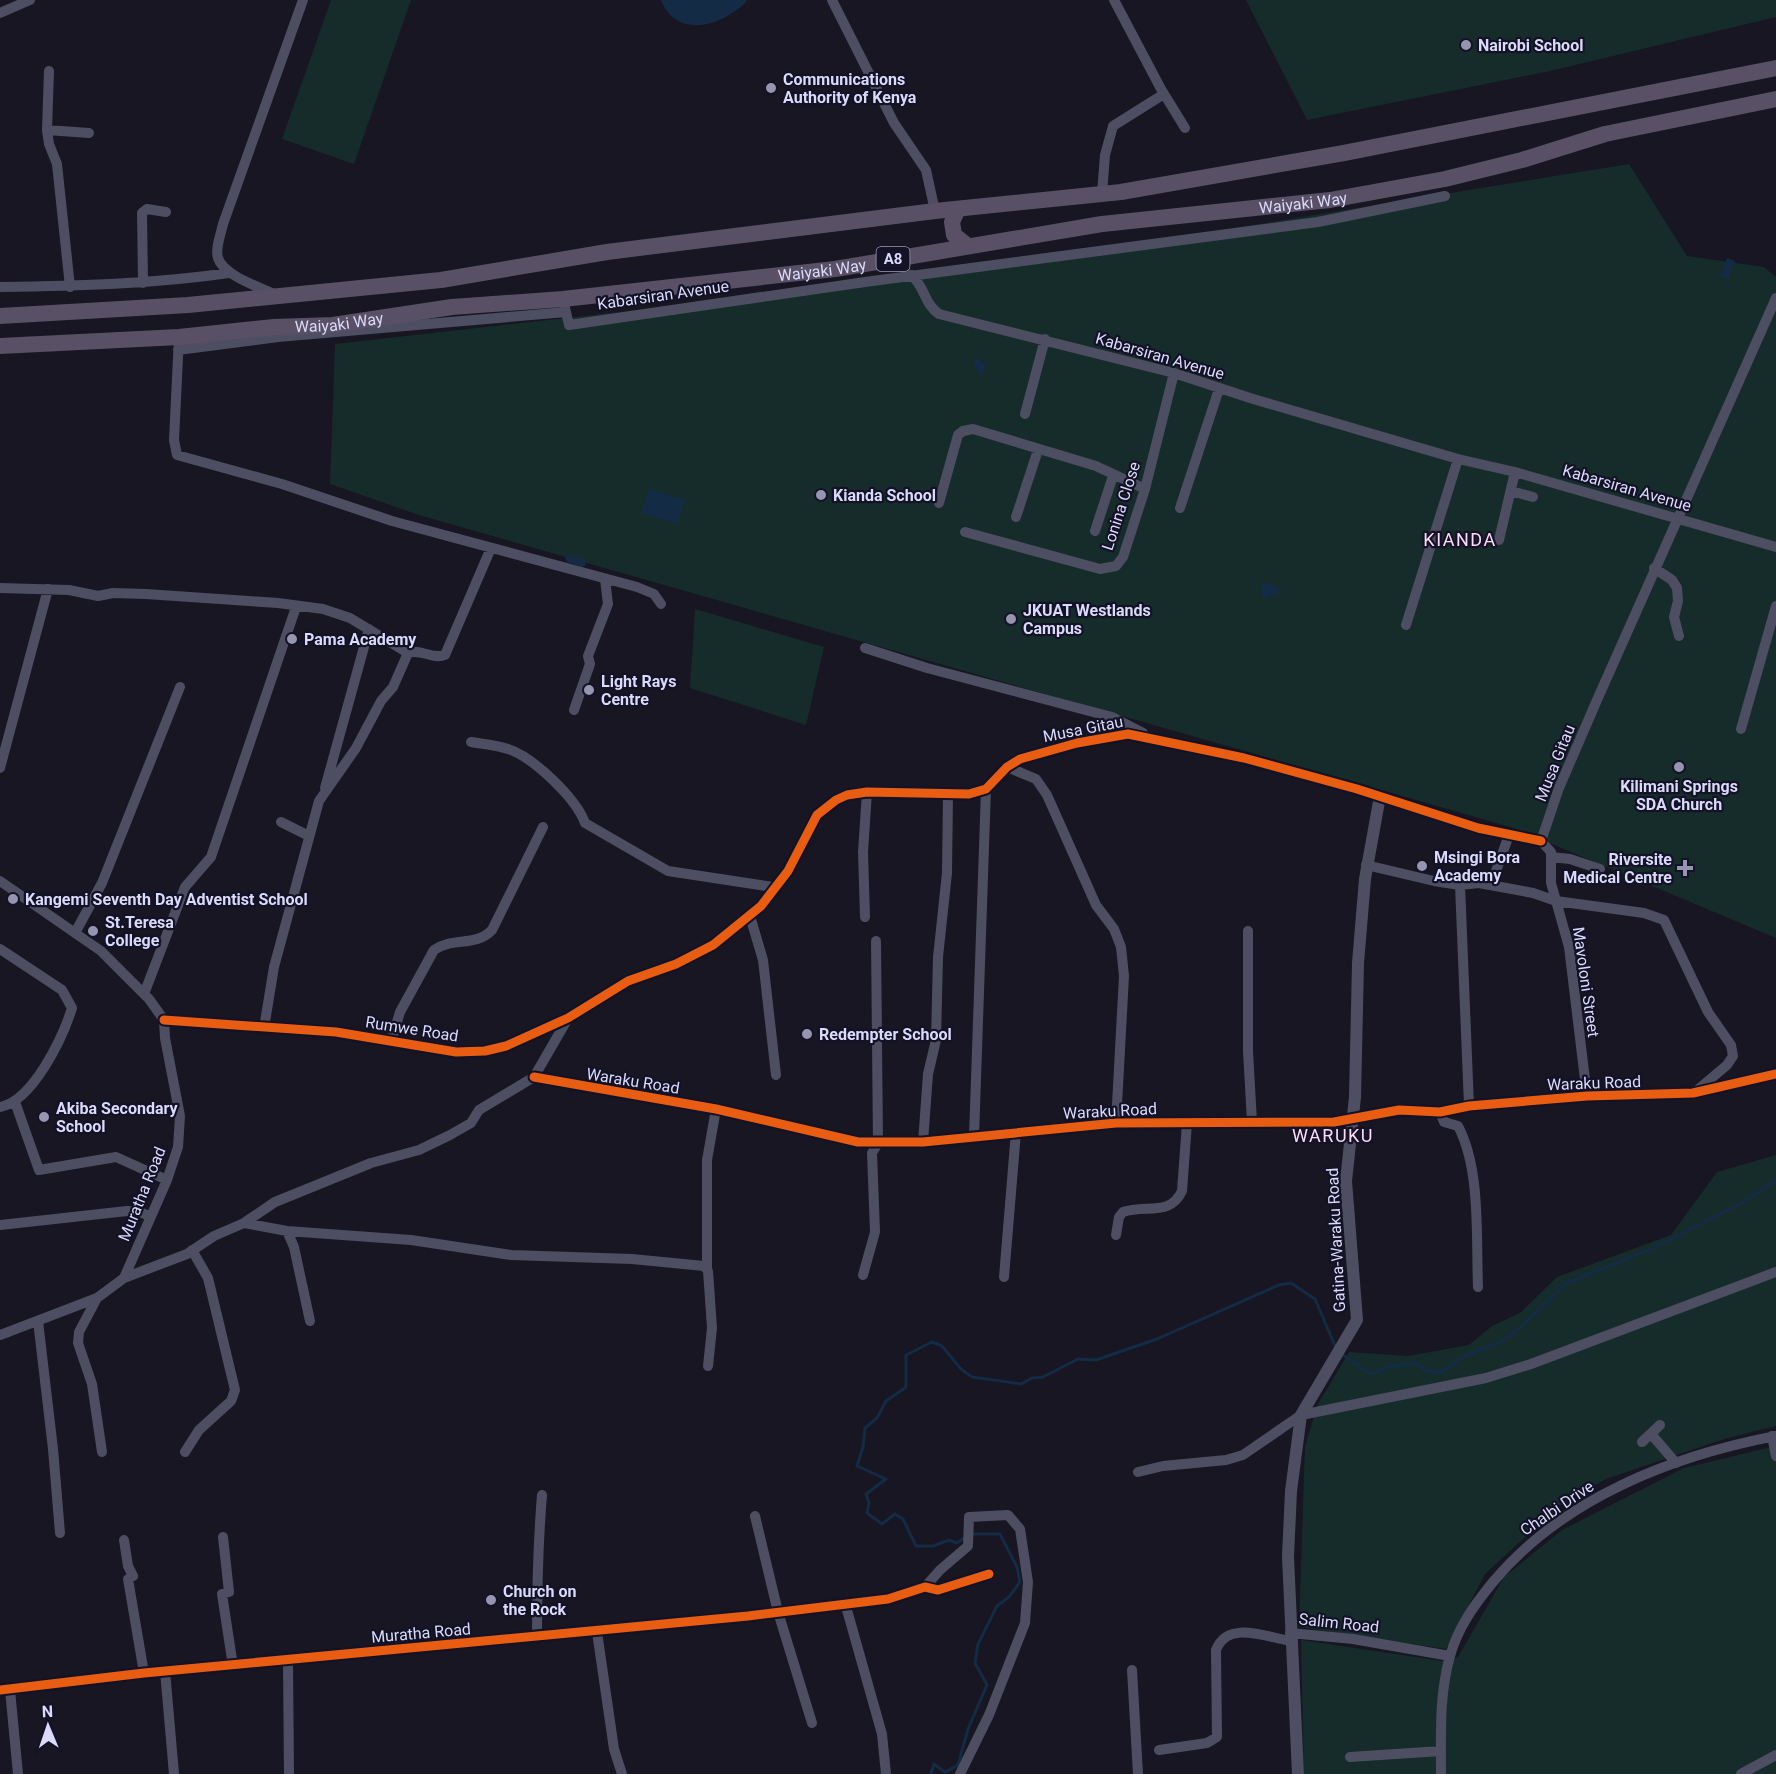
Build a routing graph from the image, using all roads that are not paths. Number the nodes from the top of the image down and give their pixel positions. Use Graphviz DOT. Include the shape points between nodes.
graph roads {
  1 [pos="30,0"];
  2 [pos="303,0"];
  3 [pos="832,0"];
  4 [pos="1114,0"];
  5 [pos="0,13"];
  6 [pos="1776,68"];
  7 [pos="49,71"];
  8 [pos="1164,94"];
  9 [pos="1776,99"];
  10 [pos="1185,128"];
  11 [pos="47,130"];
  12 [pos="89,133"];
  13 [pos="1106,194"];
  14 [pos="1445,196"];
  15 [pos="958,209"];
  16 [pos="935,211"];
  17 [pos="166,212"];
  18 [pos="1114,223"];
  19 [pos="968,246"];
  20 [pos="908,256"];
  21 [pos="230,273"];
  22 [pos="911,276"];
  23 [pos="143,283"];
  24 [pos="0,287"];
  25 [pos="70,287"];
  26 [pos="274,295"];
  27 [pos="1776,298"];
  28 [pos="564,305"];
  29 [pos="0,316"];
  30 [pos="1045,339"];
  31 [pos="179,343"];
  32 [pos="0,346"];
  33 [pos="1174,373"];
  34 [pos="1219,389"];
  35 [pos="1025,414"];
  36 [pos="1038,450"];
  37 [pos="1458,459"];
  38 [pos="1515,472"];
  39 [pos="1113,476"];
  40 [pos="1145,489"];
  41 [pos="1511,491"];
  42 [pos="1533,497"];
  43 [pos="939,503"];
  44 [pos="1180,508"];
  45 [pos="1016,517"];
  46 [pos="1676,517"];
  47 [pos="1095,531"];
  48 [pos="965,532"];
  49 [pos="1500,540"];
  50 [pos="1776,547"];
  51 [pos="491,548"];
  52 [pos="1654,568"];
  53 [pos="605,579"];
  54 [pos="0,588"];
  55 [pos="48,589"];
  56 [pos="661,604"];
  57 [pos="1776,606"];
  58 [pos="296,607"];
  59 [pos="1406,625"];
  60 [pos="369,629"];
  61 [pos="1679,636"];
  62 [pos="865,648"];
  63 [pos="408,653"];
  64 [pos="180,687"];
  65 [pos="574,710"];
  66 [pos="1741,729"];
  67 [pos="1151,737"];
  68 [pos="471,742"];
  69 [pos="1007,767"];
  70 [pos="0,768"];
  71 [pos="986,789"];
  72 [pos="867,792"];
  73 [pos="323,794"];
  74 [pos="948,794"];
  75 [pos="1380,796"];
  76 [pos="280,822"];
  77 [pos="543,828"];
  78 [pos="1509,835"];
  79 [pos="309,836"];
  80 [pos="1541,841"];
  81 [pos="1551,857"];
  82 [pos="1366,866"];
  83 [pos="1600,869"];
  84 [pos="0,881"];
  85 [pos="1460,885"];
  86 [pos="1491,885"];
  87 [pos="773,887"];
  88 [pos="1556,901"];
  89 [pos="750,916"];
  90 [pos="866,917"];
  91 [pos="1248,931"];
  92 [pos="75,933"];
  93 [pos="876,941"];
  94 [pos="0,949"];
  95 [pos="144,994"];
  96 [pos="568,1018"];
  97 [pos="164,1020"];
  98 [pos="264,1028"];
  99 [pos="391,1042"];
  100 [pos="1776,1074"];
  101 [pos="776,1076"];
  102 [pos="534,1077"];
  103 [pos="1693,1094"];
  104 [pos="1587,1096"];
  105 [pos="15,1102"];
  106 [pos="1470,1106"];
  107 [pos="0,1107"];
  108 [pos="716,1109"];
  109 [pos="1440,1112"];
  110 [pos="1351,1118"];
  111 [pos="1252,1122"];
  112 [pos="1116,1123"];
  113 [pos="1187,1123"];
  114 [pos="1017,1132"];
  115 [pos="974,1137"];
  116 [pos="923,1142"];
  117 [pos="878,1143"];
  118 [pos="167,1180"];
  119 [pos="149,1216"];
  120 [pos="244,1223"];
  121 [pos="0,1225"];
  122 [pos="287,1231"];
  123 [pos="1116,1235"];
  124 [pos="192,1250"];
  125 [pos="707,1267"];
  126 [pos="1776,1272"];
  127 [pos="863,1275"];
  128 [pos="1004,1277"];
  129 [pos="124,1278"];
  130 [pos="1478,1287"];
  131 [pos="97,1298"];
  132 [pos="38,1321"];
  133 [pos="310,1322"];
  134 [pos="0,1335"];
  135 [pos="708,1366"];
  136 [pos="1301,1415"];
  137 [pos="1660,1425"];
  138 [pos="1651,1434"];
  139 [pos="1774,1436"];
  140 [pos="1642,1442"];
  141 [pos="102,1452"];
  142 [pos="185,1452"];
  143 [pos="1776,1456"];
  144 [pos="1676,1463"];
  145 [pos="1138,1472"];
  146 [pos="542,1495"];
  147 [pos="755,1516"];
  148 [pos="60,1533"];
  149 [pos="223,1537"];
  150 [pos="124,1540"];
  151 [pos="989,1574"];
  152 [pos="926,1587"];
  153 [pos="845,1603"];
  154 [pos="778,1612"];
  155 [pos="597,1632"];
  156 [pos="537,1636"];
  157 [pos="1291,1637"];
  158 [pos="1450,1656"];
  159 [pos="288,1661"];
  160 [pos="233,1666"];
  161 [pos="1132,1670"];
  162 [pos="165,1671"];
  163 [pos="144,1673"];
  164 [pos="5,1690"];
  165 [pos="812,1723"];
  166 [pos="1159,1750"];
  167 [pos="1441,1751"];
  168 [pos="1776,1755"];
  169 [pos="1350,1757"];
  170 [pos="18,1774"];
  171 [pos="174,1774"];
  172 [pos="289,1774"];
  173 [pos="622,1774"];
  174 [pos="886,1774"];
  175 [pos="960,1774"];
  176 [pos="1138,1774"];
  177 [pos="1298,1774"];
  178 [pos="1442,1774"];
  179 [pos="1741,1774"];
  1 -- 5 [label="street"];
  2 -- 21 [label="street" via="223,224 217,252 219,261"];
  3 -- 16 [label="street" via="894,123 926,170"];
  4 -- 8 [label="street"];
  6 -- 13 [label="highway, Waiyaki Way" via="1333,155"];
  7 -- 11 [label="street"];
  8 -- 10 [label="street"];
  8 -- 13 [label="street" via="1113,126 1105,155"];
  9 -- 18 [label="highway, Waiyaki Way / A8" via="1605,134 1522,160 1411,185 1330,200"];
  11 -- 12 [label="street"];
  11 -- 25 [label="street" via="57,164"];
  13 -- 15 [label="highway, Waiyaki Way"];
  13 -- 18 [label="highway" via="1103,211"];
  14 -- 22 [label="street" via="1318,222"];
  15 -- 16 [label="highway, Waiyaki Way"];
  15 -- 19 [label="highway" via="952,222 954,235"];
  16 -- 26 [label="highway, Waiyaki Way" via="607,252 441,280"];
  17 -- 23 [label="street" via="147,209 141,213"];
  18 -- 19 [label="highway, Waiyaki Way / A8"];
  19 -- 20 [label="highway, Waiyaki Way / A8"];
  20 -- 22 [label="street"];
  20 -- 28 [label="highway, Waiyaki Way / A8"];
  21 -- 23 [label="street"];
  21 -- 26 [label="street"];
  22 -- 28 [label="street, Kabarsiran Avenue" via="569,325"];
  22 -- 30 [label="street, Kabarsiran Avenue" via="920,284 926,303 939,314"];
  23 -- 25 [label="street"];
  24 -- 25 [label="street"];
  26 -- 29 [label="highway, Waiyaki Way" via="188,305"];
  27 -- 46 [label="street, Musa Gitau"];
  28 -- 31 [label="highway, Waiyaki Way / A8" via="452,307 333,325 274,327"];
  30 -- 33 [label="street, Kabarsiran Avenue"];
  30 -- 35 [label="street"];
  31 -- 32 [label="highway, Waiyaki Way / A8"];
  31 -- 51 [label="street" via="174,440 177,455"];
  33 -- 34 [label="street, Kabarsiran Avenue"];
  33 -- 40 [label="street, Lonina Close"];
  34 -- 37 [label="street, Kabarsiran Avenue"];
  34 -- 44 [label="street"];
  36 -- 39 [label="street" via="1096,466"];
  36 -- 43 [label="street" via="973,429 963,431 955,443"];
  36 -- 45 [label="street"];
  37 -- 38 [label="street, Kabarsiran Avenue"];
  37 -- 59 [label="street"];
  38 -- 41 [label="street"];
  38 -- 46 [label="street, Kabarsiran Avenue"];
  39 -- 40 [label="street"];
  39 -- 47 [label="street"];
  40 -- 48 [label="street, Lonina Close" via="1123,557 1108,570"];
  41 -- 42 [label="street"];
  41 -- 49 [label="street"];
  46 -- 50 [label="street, Kabarsiran Avenue"];
  46 -- 52 [label="street, Musa Gitau"];
  51 -- 53 [label="street"];
  51 -- 63 [label="street" via="445,656"];
  52 -- 61 [label="street" via="1677,588 1674,616"];
  52 -- 80 [label="street, Musa Gitau" via="1559,788"];
  53 -- 56 [label="street" via="654,594"];
  53 -- 65 [label="street" via="608,604 588,656 590,664"];
  54 -- 55 [label="street"];
  55 -- 58 [label="street" via="98,596 146,594"];
  55 -- 70 [label="street"];
  57 -- 66 [label="street"];
  58 -- 60 [label="street" via="323,609"];
  58 -- 95 [label="street" via="211,857 185,887"];
  60 -- 63 [label="street"];
  60 -- 73 [label="street"];
  62 -- 67 [label="street" via="1112,717"];
  63 -- 73 [label="street" via="393,687"];
  64 -- 92 [label="street" via="102,883"];
  67 -- 69 [label="street, Musa Gitau" via="1128,734 1086,741 1042,751"];
  67 -- 75 [label="street, Musa Gitau"];
  68 -- 87 [label="street" via="508,749 522,756 567,794 585,823 668,871"];
  69 -- 71 [label="street, Musa Gitau"];
  69 -- 112 [label="street" via="1036,779 1047,795 1096,905 1121,946 1124,976"];
  71 -- 74 [label="street"];
  71 -- 115 [label="street"];
  72 -- 74 [label="street"];
  72 -- 87 [label="street" via="836,800 817,815 788,871"];
  72 -- 90 [label="street" via="863,852"];
  73 -- 79 [label="street"];
  74 -- 116 [label="street" via="936,1040 928,1074"];
  75 -- 78 [label="street, Musa Gitau"];
  75 -- 82 [label="street, Gatina-Waraku Road"];
  76 -- 79 [label="street"];
  77 -- 99 [label="street" via="492,930 479,940 443,944 434,950 400,1012"];
  78 -- 80 [label="street, Musa Gitau"];
  78 -- 86 [label="street"];
  79 -- 98 [label="street" via="274,967"];
  80 -- 81 [label="street, Mavoloni Street"];
  81 -- 83 [label="street" via="1570,858"];
  81 -- 88 [label="street, Mavoloni Street"];
  82 -- 85 [label="street"];
  82 -- 110 [label="street, Gatina-Waraku Road"];
  84 -- 92 [label="street"];
  85 -- 86 [label="street"];
  85 -- 106 [label="street"];
  86 -- 88 [label="street"];
  87 -- 89 [label="street, Rumwe Road"];
  88 -- 103 [label="street" via="1644,913 1664,920 1733,1056"];
  88 -- 104 [label="street, Mavoloni Street" via="1569,947"];
  89 -- 96 [label="street, Rumwe Road" via="699,953 628,981"];
  89 -- 101 [label="street" via="763,960"];
  91 -- 111 [label="street"];
  92 -- 95 [label="street" via="102,951"];
  93 -- 117 [label="street"];
  94 -- 105 [label="street" via="62,990 72,1008 46,1062"];
  95 -- 97 [label="street"];
  96 -- 99 [label="street, Rumwe Road" via="506,1046 485,1051 456,1052"];
  96 -- 102 [label="street"];
  97 -- 98 [label="street, Rumwe Road"];
  97 -- 118 [label="street, Muratha Road" via="180,1116 178,1147"];
  98 -- 99 [label="street, Rumwe Road" via="336,1032"];
  100 -- 103 [label="street, Waraku Road"];
  102 -- 108 [label="street, Waraku Road"];
  102 -- 120 [label="street" via="479,1110 471,1123 450,1135 419,1150 331,1177 275,1202"];
  103 -- 104 [label="street, Waraku Road"];
  104 -- 106 [label="street, Waraku Road"];
  105 -- 107 [label="street"];
  105 -- 118 [label="street" via="39,1170 116,1157"];
  106 -- 109 [label="street, Waraku Road"];
  108 -- 117 [label="street, Waraku Road" via="792,1129"];
  108 -- 125 [label="street" via="707,1160"];
  109 -- 110 [label="street, Waraku Road" via="1400,1110"];
  109 -- 130 [label="street" via="1444,1122 1458,1126 1465,1139 1472,1175"];
  110 -- 111 [label="street, Waraku Road" via="1334,1122"];
  110 -- 136 [label="street, Gatina-Waraku Road" via="1346,1181 1357,1320"];
  111 -- 113 [label="street, Waraku Road"];
  112 -- 113 [label="street, Waraku Road"];
  112 -- 114 [label="street, Waraku Road"];
  113 -- 123 [label="street" via="1179,1199 1166,1208 1122,1212"];
  114 -- 115 [label="street, Waraku Road"];
  114 -- 128 [label="street"];
  115 -- 116 [label="street, Waraku Road"];
  116 -- 117 [label="street, Waraku Road"];
  117 -- 127 [label="street" via="872,1153 875,1232"];
  118 -- 119 [label="street, Muratha Road"];
  119 -- 121 [label="street" via="127,1211"];
  119 -- 129 [label="street, Muratha Road"];
  120 -- 122 [label="street"];
  120 -- 124 [label="street"];
  122 -- 125 [label="street" via="405,1240 511,1255 632,1259"];
  122 -- 133 [label="street"];
  124 -- 129 [label="street"];
  124 -- 142 [label="street" via="208,1278 236,1390 231,1401 199,1430"];
  125 -- 135 [label="street" via="712,1328"];
  126 -- 136 [label="street" via="1497,1374"];
  129 -- 131 [label="street"];
  131 -- 132 [label="street"];
  131 -- 141 [label="street" via="79,1332 78,1343 92,1384"];
  132 -- 134 [label="street"];
  132 -- 148 [label="street"];
  136 -- 145 [label="street" via="1243,1455"];
  136 -- 157 [label="street, Gatina-Waraku Road" via="1288,1535"];
  137 -- 138 [label="street"];
  138 -- 140 [label="street"];
  138 -- 144 [label="street"];
  139 -- 143 [label="street"];
  139 -- 144 [label="street, Chalbi Drive"];
  144 -- 158 [label="street, Chalbi Drive" via="1575,1510 1520,1552 1477,1602 1462,1625"];
  146 -- 156 [label="street"];
  147 -- 154 [label="street"];
  149 -- 160 [label="street" via="229,1592 222,1594"];
  150 -- 163 [label="street" via="133,1576 128,1580"];
  151 -- 152 [label="street, Muratha Road" via="938,1590"];
  152 -- 153 [label="street, Muratha Road" via="888,1599"];
  152 -- 175 [label="street" via="968,1546 969,1517 1008,1515 1020,1529 1028,1582 1025,1623 989,1715"];
  153 -- 154 [label="street, Muratha Road"];
  153 -- 174 [label="street" via="882,1734"];
  154 -- 155 [label="street, Muratha Road"];
  154 -- 165 [label="street"];
  155 -- 156 [label="street, Muratha Road"];
  155 -- 173 [label="street" via="614,1749"];
  156 -- 159 [label="street, Muratha Road"];
  157 -- 158 [label="street, Salim Road" via="1353,1639"];
  157 -- 166 [label="street" via="1257,1633 1226,1636 1216,1650 1217,1737 1207,1743"];
  157 -- 177 [label="street, Salim Road"];
  158 -- 167 [label="street, Chalbi Drive" via="1440,1705"];
  159 -- 160 [label="street, Muratha Road"];
  159 -- 172 [label="street"];
  160 -- 162 [label="street, Muratha Road"];
  161 -- 176 [label="street"];
  162 -- 163 [label="street, Muratha Road"];
  162 -- 171 [label="street"];
  163 -- 164 [label="street, Muratha Road"];
  164 -- 170 [label="street"];
  167 -- 169 [label="street"];
  167 -- 178 [label="street, Chalbi Drive"];
  168 -- 179 [label="street"];
}
